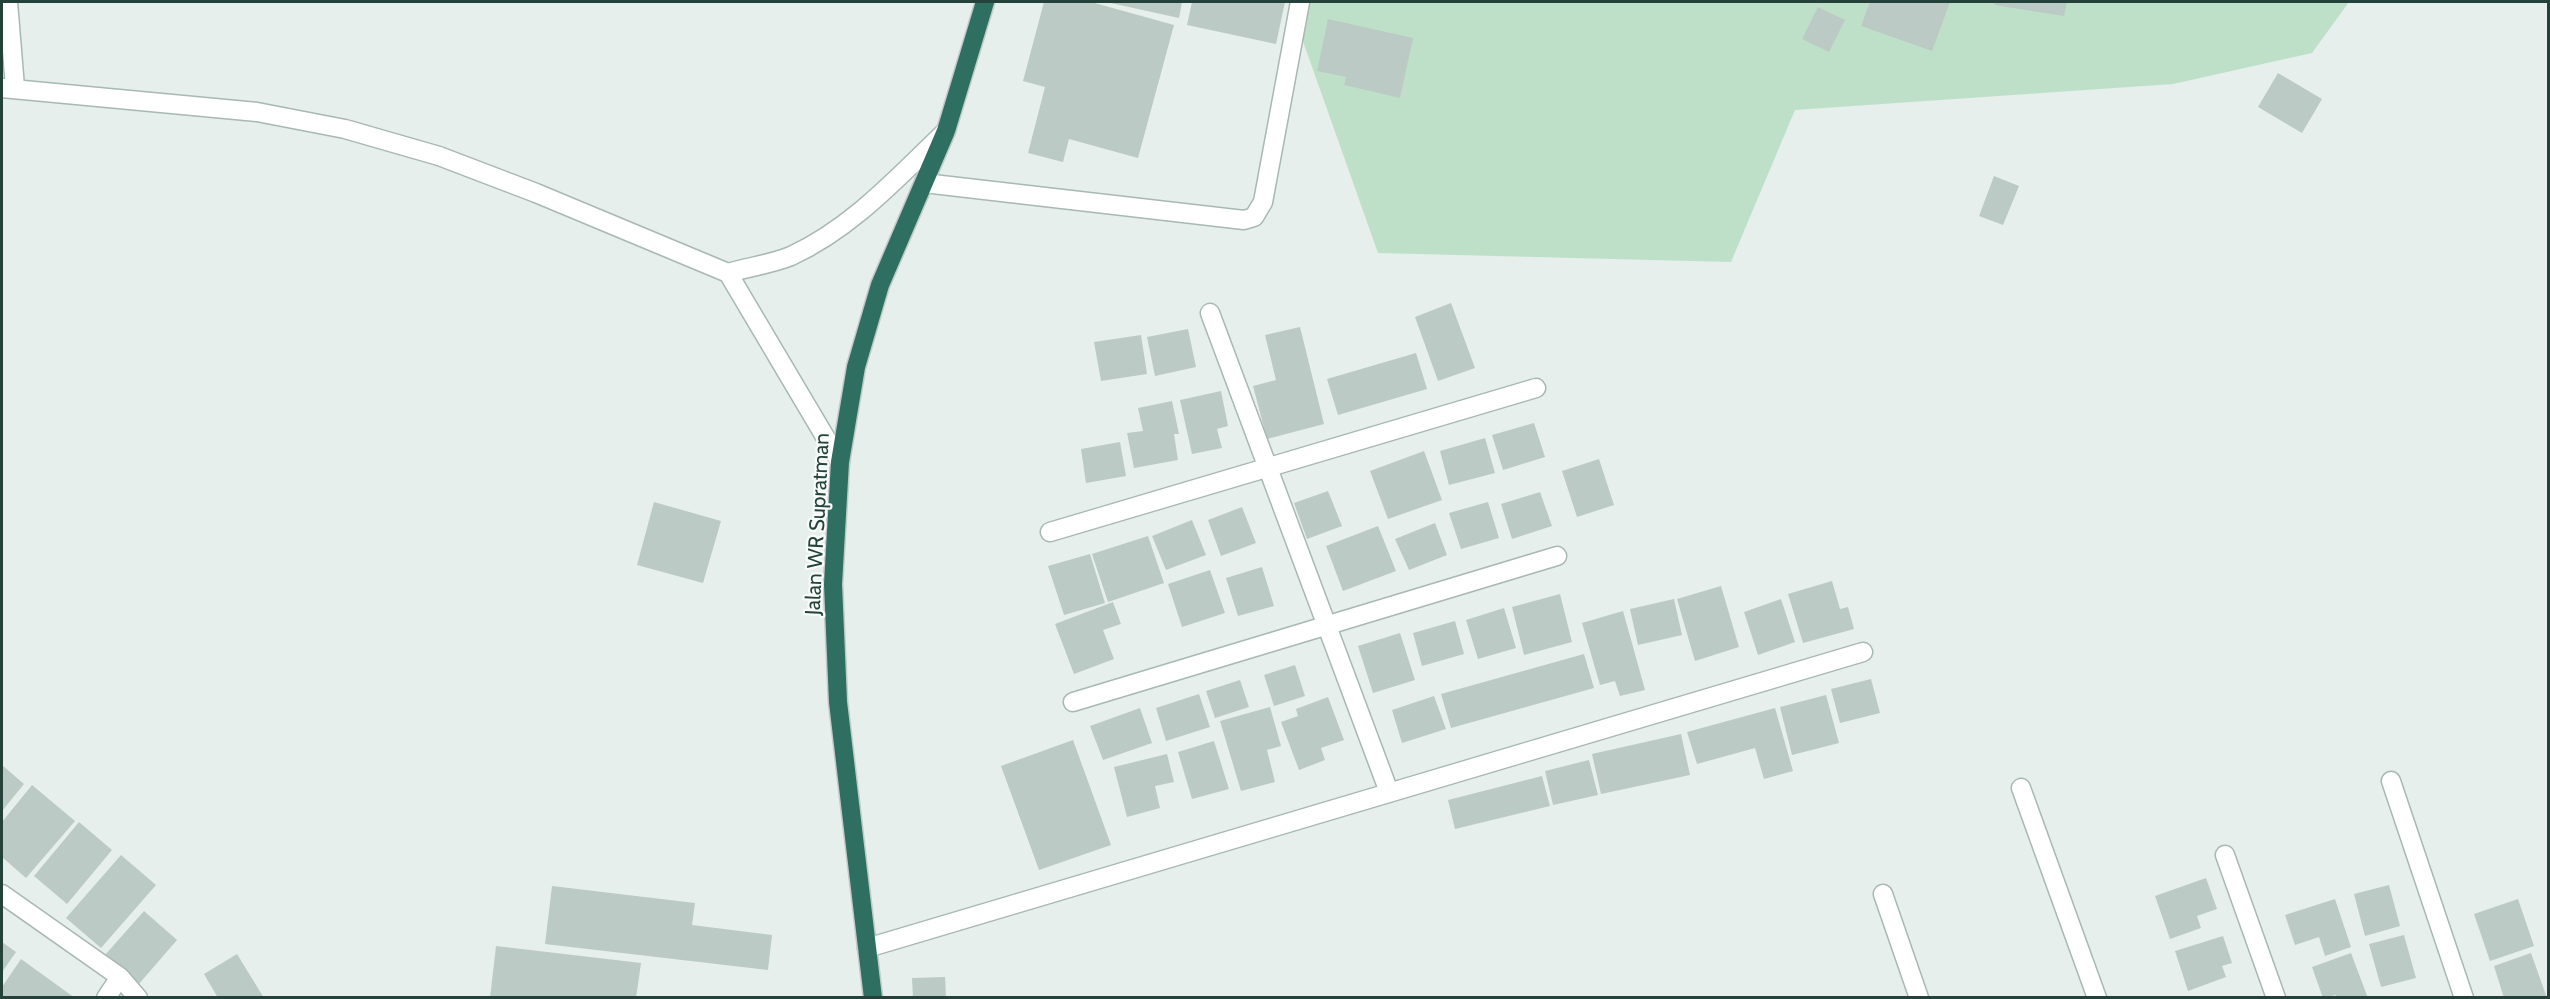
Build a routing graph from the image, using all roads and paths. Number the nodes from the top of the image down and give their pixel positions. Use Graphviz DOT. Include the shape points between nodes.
graph roads {
  1 [pos="8,2"];
  2 [pos="985,2"];
  3 [pos="1300,2"];
  4 [pos="8,87"];
  5 [pos="946,131"];
  6 [pos="924,183"];
  7 [pos="728,273"];
  8 [pos="1210,313"];
  9 [pos="1536,388"];
  10 [pos="840,462"];
  11 [pos="1267,468"];
  12 [pos="1050,532"];
  13 [pos="1557,556"];
  14 [pos="1327,626"];
  15 [pos="1863,652"];
  16 [pos="1073,702"];
  17 [pos="2391,781"];
  18 [pos="2021,788"];
  19 [pos="1389,792"];
  20 [pos="2226,855"];
  21 [pos="2,894"];
  22 [pos="1883,894"];
  23 [pos="867,948"];
  24 [pos="120,977"];
  25 [pos="106,998"];
  26 [pos="138,998"];
  27 [pos="873,998"];
  28 [pos="1919,998"];
  29 [pos="2097,998"];
  30 [pos="2276,998"];
  31 [pos="2464,998"];
  1 -- 4 [label="street"];
  2 -- 5 [label="highway, Jalan WR Supratman"];
  3 -- 6 [label="street" via="1263,202 1254,217 1244,220"];
  4 -- 7 [label="street" via="257,112 345,129 439,156"];
  5 -- 6 [label="highway, Jalan WR Supratman"];
  5 -- 7 [label="street" via="864,210 821,240 789,256"];
  6 -- 10 [label="highway, Jalan WR Supratman" via="880,285 856,367"];
  7 -- 10 [label="street"];
  8 -- 11 [label="street"];
  9 -- 11 [label="street"];
  10 -- 23 [label="highway, Jalan WR Supratman" via="833,584 838,702"];
  11 -- 12 [label="street"];
  11 -- 14 [label="street"];
  13 -- 14 [label="street"];
  14 -- 16 [label="street"];
  14 -- 19 [label="street"];
  15 -- 19 [label="street"];
  17 -- 31 [label="street"];
  18 -- 29 [label="street"];
  19 -- 23 [label="street"];
  20 -- 30 [label="street"];
  21 -- 24 [label="street"];
  22 -- 28 [label="street"];
  23 -- 27 [label="highway, Jalan WR Supratman"];
  24 -- 25 [label="street"];
  24 -- 26 [label="street"];
}
